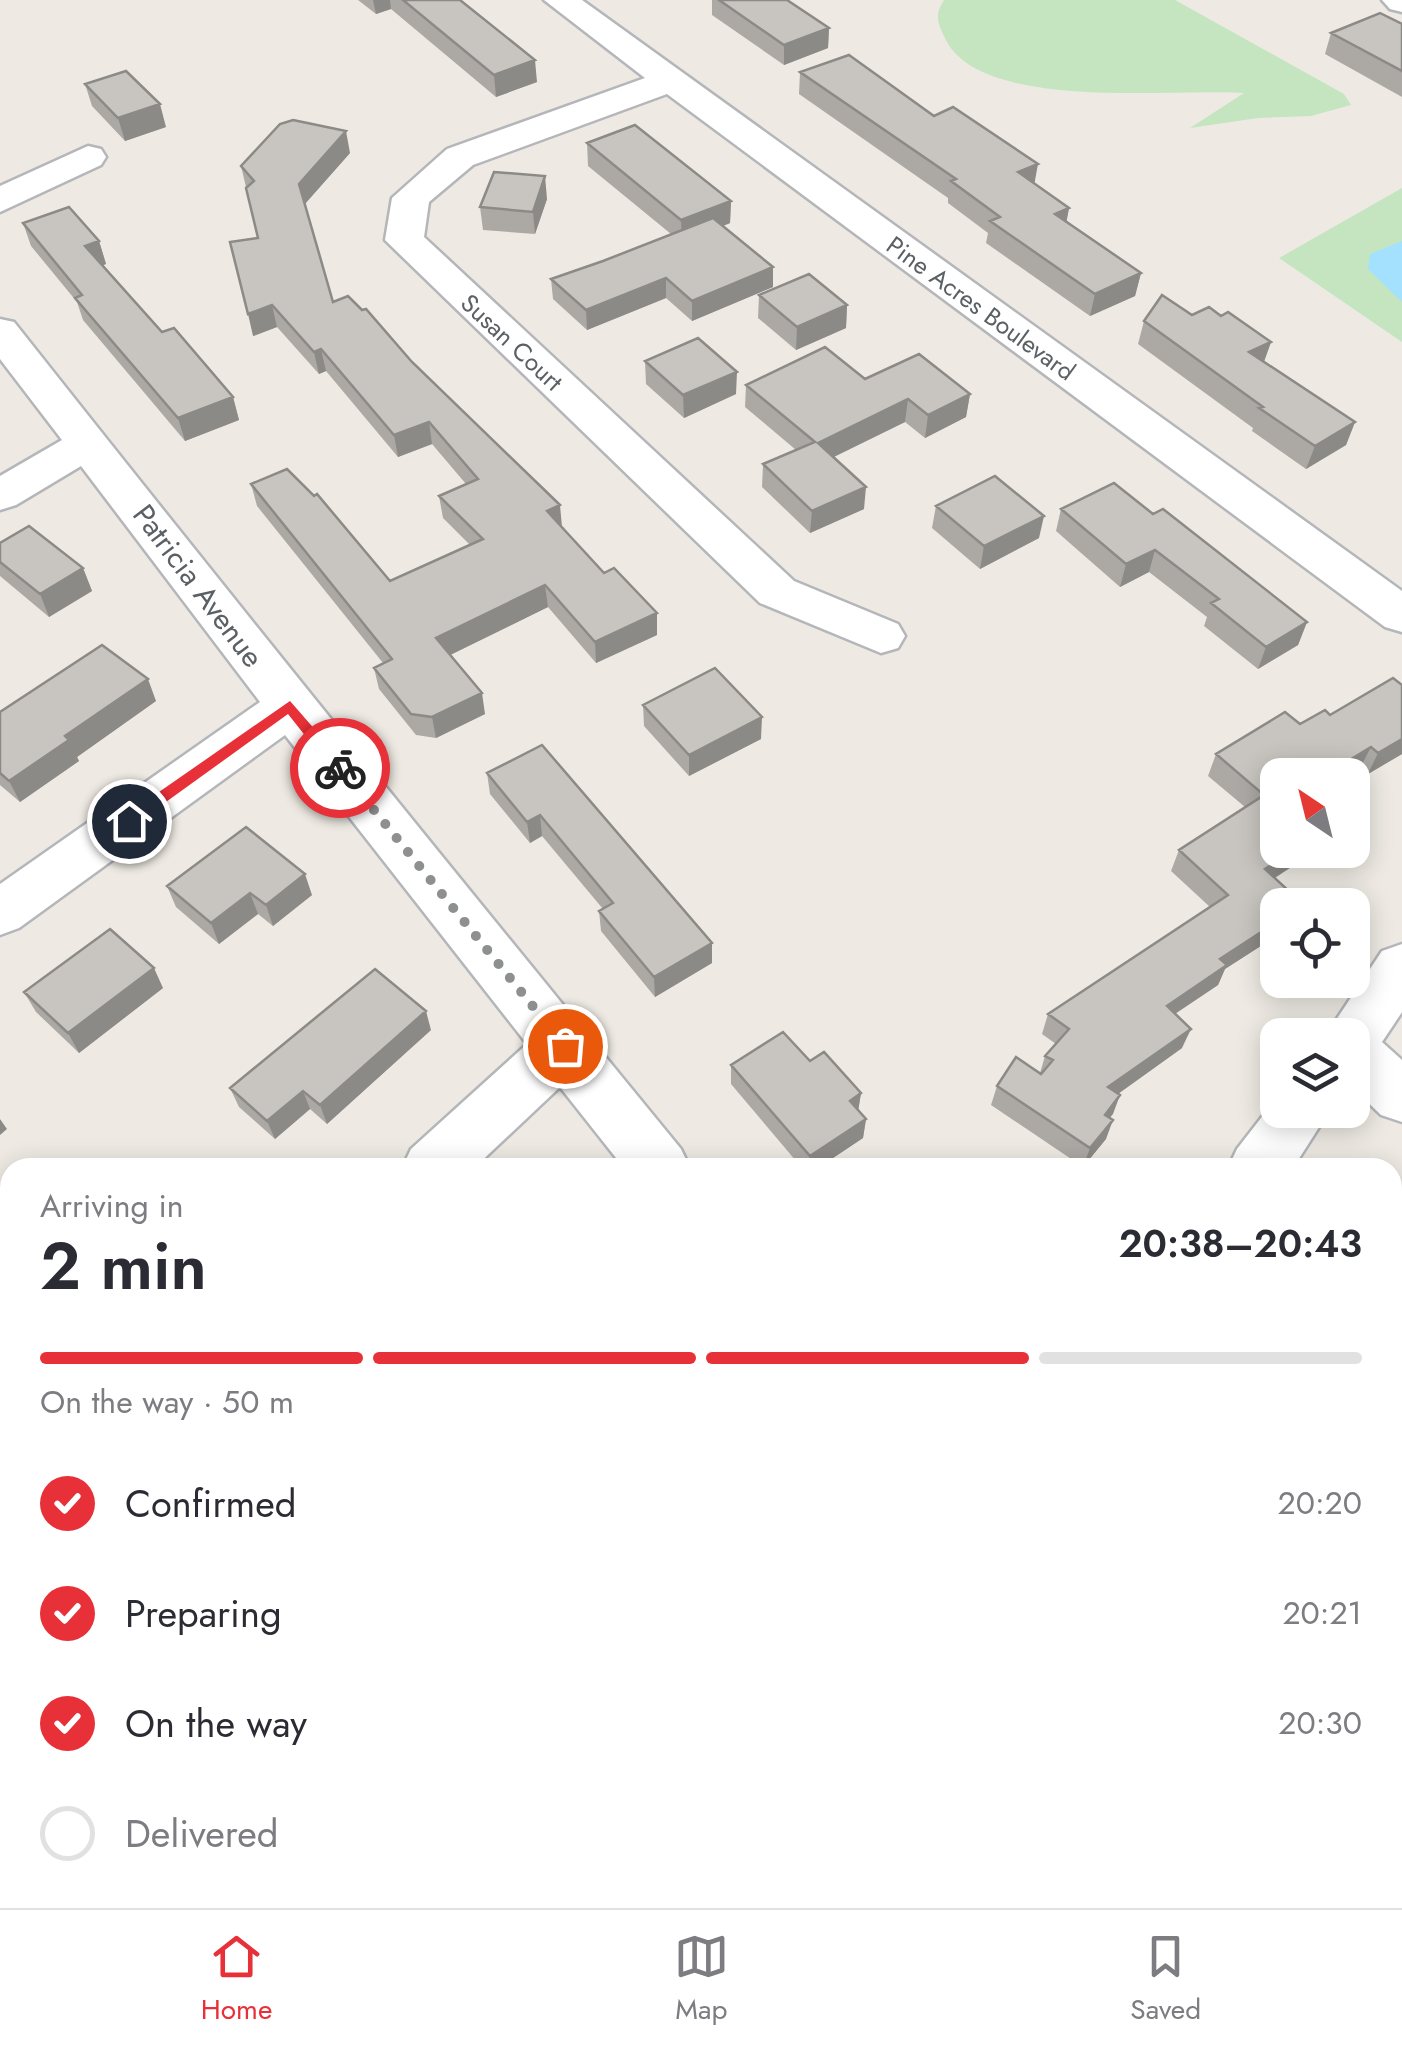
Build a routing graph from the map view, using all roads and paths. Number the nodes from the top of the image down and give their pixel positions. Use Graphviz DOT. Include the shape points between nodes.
graph roads {
  1 [pos="561,0"];
  2 [pos="670,81"];
  3 [pos="88,157"];
  4 [pos="0,201"];
  5 [pos="0,331"];
  6 [pos="89,443"];
  7 [pos="0,496"];
  8 [pos="1402,616"];
  9 [pos="881,636"];
  10 [pos="290,706"];
  11 [pos="0,913"];
  12 [pos="1402,967"];
  13 [pos="1367,1018"];
  14 [pos="565,1046"];
  15 [pos="1370,1067"];
  16 [pos="1402,1098"];
  17 [pos="1288,1128"];
  18 [pos="443,1158"];
  19 [pos="652,1158"];
  20 [pos="1265,1158"];
  1 -- 2 [label="street, Pine Acres Boulevard"];
  2 -- 8 [label="street, Pine Acres Boulevard"];
  2 -- 9 [label="street, Susan Court" via="460,156 411,198 404,240 777,592"];
  3 -- 4 [label="street"];
  5 -- 6 [label="street, Patricia Avenue"];
  6 -- 7 [label="street"];
  6 -- 10 [label="street, Patricia Avenue"];
  10 -- 11 [label="street"];
  10 -- 14 [label="street, Patricia Avenue"];
  12 -- 13 [label="street"];
  14 -- 18 [label="street"];
  14 -- 19 [label="street, Patricia Avenue"];
  15 -- 16 [label="street"];
  17 -- 20 [label="street"];
}
